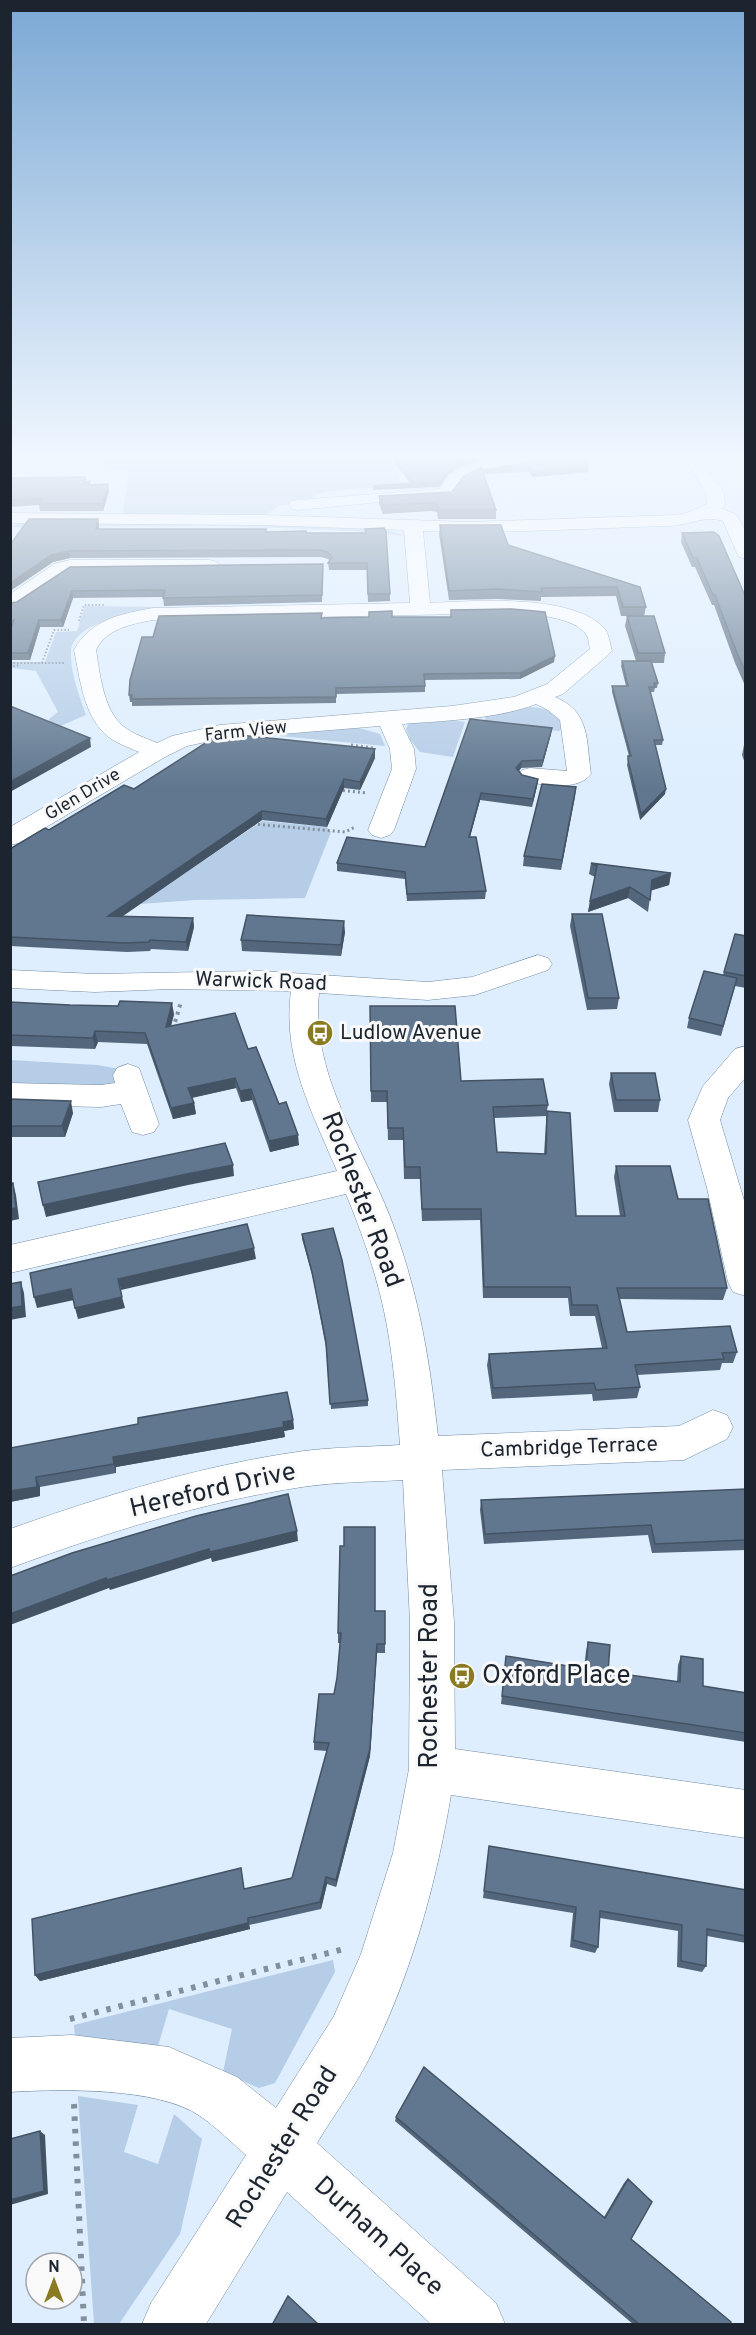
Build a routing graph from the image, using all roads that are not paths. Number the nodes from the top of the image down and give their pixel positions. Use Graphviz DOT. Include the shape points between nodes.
graph roads {
  1 [pos="60,569"];
  2 [pos="414,569"];
  3 [pos="10,603"];
  4 [pos="421,609"];
  5 [pos="538,697"];
  6 [pos="388,719"];
  7 [pos="157,752"];
  8 [pos="530,775"];
  9 [pos="355,828"];
  10 [pos="10,838"];
  11 [pos="538,964"];
  12 [pos="10,979"];
  13 [pos="306,984"];
  14 [pos="746,1056"];
  15 [pos="10,1094"];
  16 [pos="143,1124"];
  17 [pos="356,1179"];
  18 [pos="10,1258"];
  19 [pos="746,1282"];
  20 [pos="713,1426"];
  21 [pos="422,1458"];
  22 [pos="10,1549"];
  23 [pos="432,1769"];
  24 [pos="746,1814"];
  25 [pos="10,2065"];
  26 [pos="282,2149"];
  27 [pos="172,2325"];
  28 [pos="475,2325"];
  1 -- 3 [label="street"];
  2 -- 4 [label="street"];
  4 -- 5 [label="street, Farm View" via="554,611 597,630 602,645 597,656"];
  4 -- 7 [label="street, Farm View" via="153,614 123,620 96,634 85,650 97,702 114,730"];
  5 -- 6 [label="street, Farm View" via="495,708"];
  5 -- 8 [label="street" via="571,718 586,776"];
  6 -- 7 [label="street, Farm View" via="220,732 180,741"];
  6 -- 9 [label="street" via="402,749 404,769 394,796 390,831"];
  7 -- 10 [label="street, Glen Drive"];
  11 -- 13 [label="street, Warwick Road" via="518,983 428,991"];
  12 -- 13 [label="street, Warwick Road" via="95,983 260,980"];
  13 -- 17 [label="street, Rochester Road" via="302,1016 306,1053"];
  14 -- 19 [label="street" via="714,1094 704,1120"];
  15 -- 16 [label="street" via="101,1096 130,1083"];
  17 -- 18 [label="street"];
  17 -- 21 [label="street, Rochester Road" via="378,1230 405,1323"];
  20 -- 21 [label="street, Cambridge Terrace" via="684,1443"];
  21 -- 22 [label="street, Hereford Drive" via="306,1469 214,1486 66,1527"];
  21 -- 23 [label="street, Rochester Road" via="432,1622"];
  23 -- 24 [label="street"];
  23 -- 26 [label="street, Rochester Road" via="417,1853 386,1959 354,2035"];
  25 -- 26 [label="street, Durham Place" via="72,2062 169,2074 218,2096"];
  26 -- 27 [label="street, Rochester Road"];
  26 -- 28 [label="street, Durham Place"];
}
